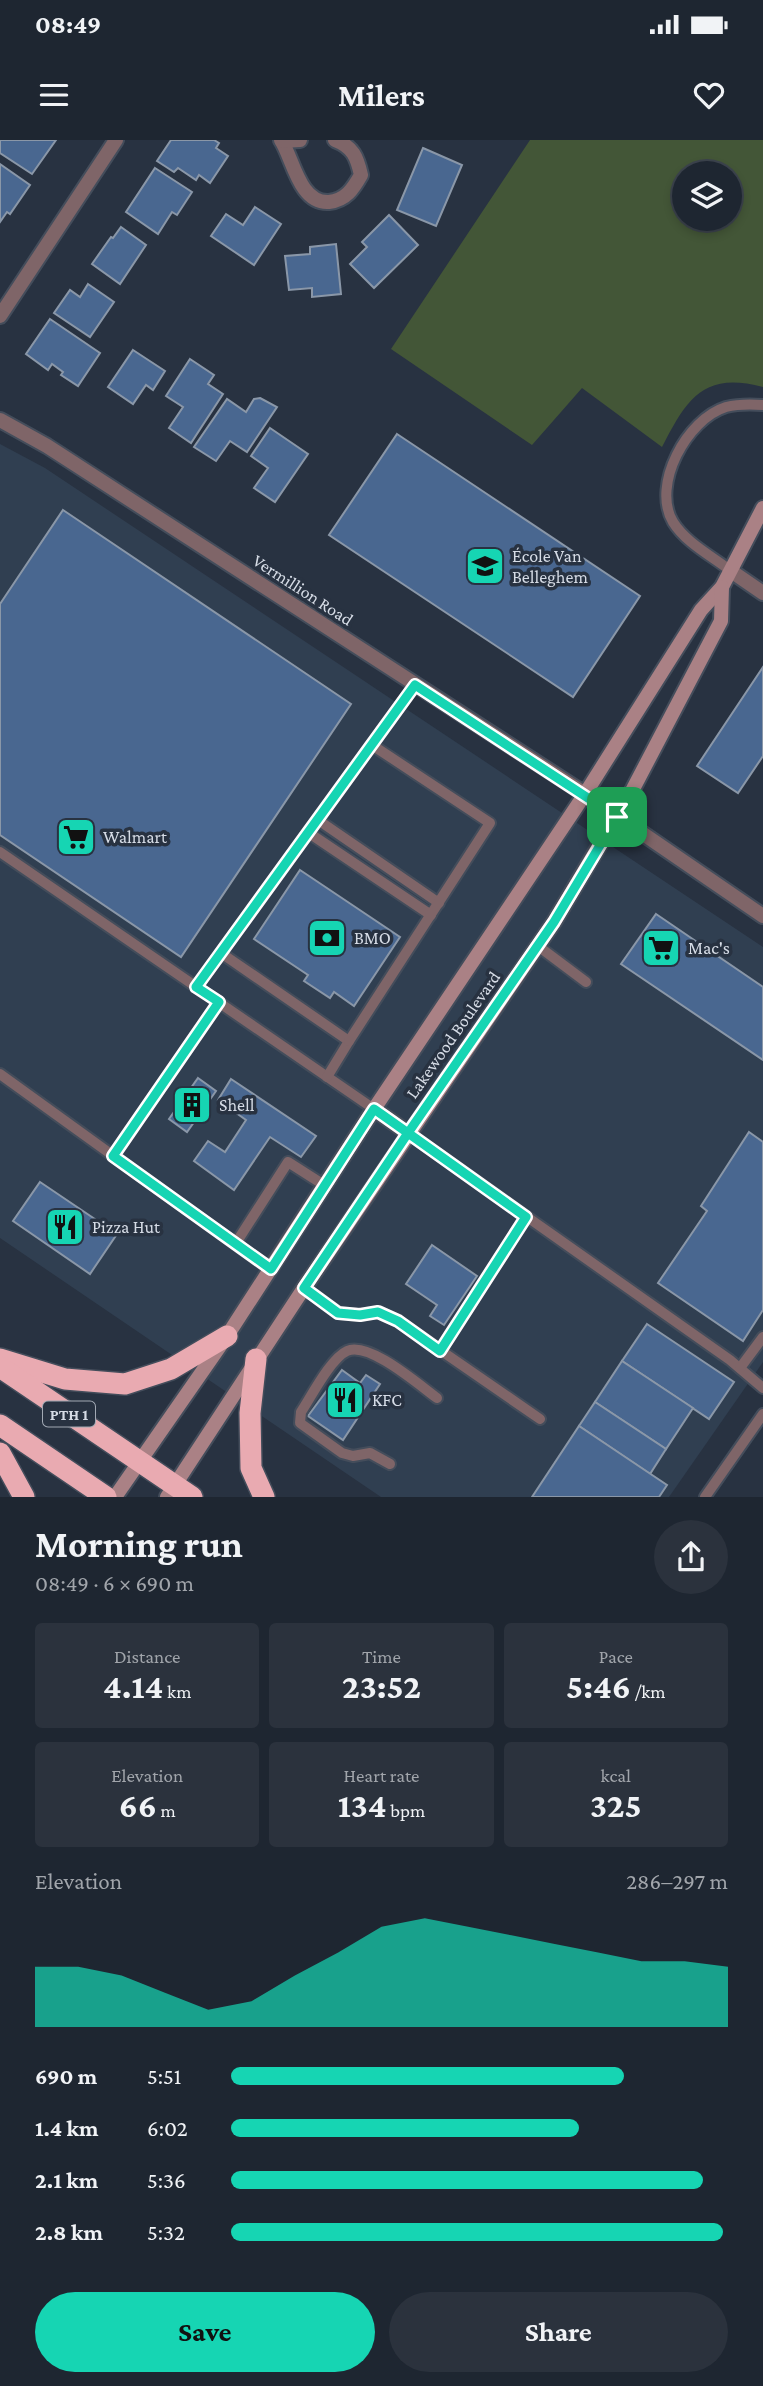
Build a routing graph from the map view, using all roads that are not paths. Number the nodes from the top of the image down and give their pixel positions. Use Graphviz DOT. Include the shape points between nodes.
graph roads {
  1 [pos="116,140"];
  2 [pos="300,140"];
  3 [pos="335,140"];
  4 [pos="281,141"];
  5 [pos="0,316"];
  6 [pos="763,405"];
  7 [pos="0,420"];
  8 [pos="763,508"];
  9 [pos="731,571"];
  10 [pos="722,587"];
  11 [pos="763,593"];
  12 [pos="415,685"];
  13 [pos="372,745"];
  14 [pos="585,794"];
  15 [pos="617,817"];
  16 [pos="318,820"];
  17 [pos="309,833"];
  18 [pos="0,852"];
  19 [pos="439,903"];
  20 [pos="430,915"];
  21 [pos="763,916"];
  22 [pos="538,946"];
  23 [pos="221,953"];
  24 [pos="586,982"];
  25 [pos="196,987"];
  26 [pos="219,1002"];
  27 [pos="349,1041"];
  28 [pos="0,1074"];
  29 [pos="327,1077"];
  30 [pos="374,1109"];
  31 [pos="408,1133"];
  32 [pos="113,1156"];
  33 [pos="324,1185"];
  34 [pos="526,1217"];
  35 [pos="236,1243"];
  36 [pos="271,1269"];
  37 [pos="304,1288"];
  38 [pos="227,1336"];
  39 [pos="763,1337"];
  40 [pos="440,1351"];
  41 [pos="0,1359"];
  42 [pos="256,1359"];
  43 [pos="0,1367"];
  44 [pos="740,1368"];
  45 [pos="763,1388"];
  46 [pos="437,1398"];
  47 [pos="763,1414"];
  48 [pos="540,1419"];
  49 [pos="0,1425"];
  50 [pos="0,1453"];
  51 [pos="138,1462"];
  52 [pos="390,1464"];
  53 [pos="178,1493"];
  54 [pos="24,1497"];
  55 [pos="106,1497"];
  56 [pos="115,1497"];
  57 [pos="264,1497"];
  58 [pos="705,1497"];
  1 -- 5 [label="street"];
  2 -- 4 [label="street"];
  3 -- 4 [label="street" via="349,146 361,175 340,201 323,202 298,178"];
  6 -- 9 [label="lane" via="724,408 704,419 687,438 666,485 673,521"];
  7 -- 12 [label="street, Vermillion Road"];
  8 -- 9 [label="street, Lakewood Boulevard"];
  9 -- 10 [label="street, Lakewood Boulevard"];
  9 -- 11 [label="street"];
  10 -- 14 [label="street, Lakewood Boulevard" via="701,610"];
  10 -- 15 [label="street, Lakewood Boulevard" via="721,621"];
  12 -- 13 [label="lane"];
  12 -- 14 [label="street, Vermillion Road"];
  13 -- 16 [label="lane"];
  13 -- 19 [label="lane" via="490,822"];
  14 -- 15 [label="street, Vermillion Road"];
  14 -- 30 [label="street, Lakewood Boulevard"];
  15 -- 21 [label="street, Vermillion Road"];
  15 -- 22 [label="street, Lakewood Boulevard"];
  16 -- 17 [label="lane"];
  16 -- 19 [label="lane"];
  17 -- 20 [label="lane"];
  17 -- 23 [label="lane"];
  18 -- 25 [label="lane"];
  19 -- 20 [label="lane"];
  20 -- 27 [label="lane"];
  22 -- 24 [label="lane"];
  22 -- 31 [label="street, Lakewood Boulevard"];
  23 -- 25 [label="lane"];
  23 -- 27 [label="lane"];
  25 -- 26 [label="lane"];
  26 -- 29 [label="lane"];
  26 -- 32 [label="lane"];
  27 -- 29 [label="lane"];
  28 -- 32 [label="lane"];
  29 -- 30 [label="lane"];
  30 -- 31 [label="street"];
  30 -- 33 [label="street, Lakewood Boulevard"];
  31 -- 34 [label="lane"];
  31 -- 37 [label="street, Lakewood Boulevard"];
  32 -- 35 [label="lane"];
  33 -- 35 [label="lane" via="288,1162"];
  33 -- 36 [label="street, Lakewood Boulevard"];
  34 -- 40 [label="lane"];
  34 -- 44 [label="lane"];
  35 -- 36 [label="lane"];
  36 -- 38 [label="street, Lakewood Boulevard"];
  37 -- 40 [label="lane" via="338,1313 378,1312 398,1321"];
  37 -- 42 [label="street, Lakewood Boulevard"];
  38 -- 41 [label="highway" via="170,1369 125,1384 65,1379"];
  38 -- 51 [label="street, Lakewood Boulevard"];
  39 -- 44 [label="lane"];
  40 -- 48 [label="lane"];
  42 -- 53 [label="street, Lakewood Boulevard"];
  42 -- 57 [label="highway" via="250,1413 251,1468"];
  43 -- 51 [label="highway, PTH 1"];
  44 -- 45 [label="lane"];
  46 -- 52 [label="lane" via="373,1353 348,1350 337,1359 301,1412 300,1423 342,1453 370,1453"];
  47 -- 58 [label="lane"];
  49 -- 55 [label="highway, PTH 1"];
  50 -- 54 [label="highway"];
  51 -- 53 [label="highway, PTH 1"];
  51 -- 56 [label="street, Lakewood Boulevard"];
}
